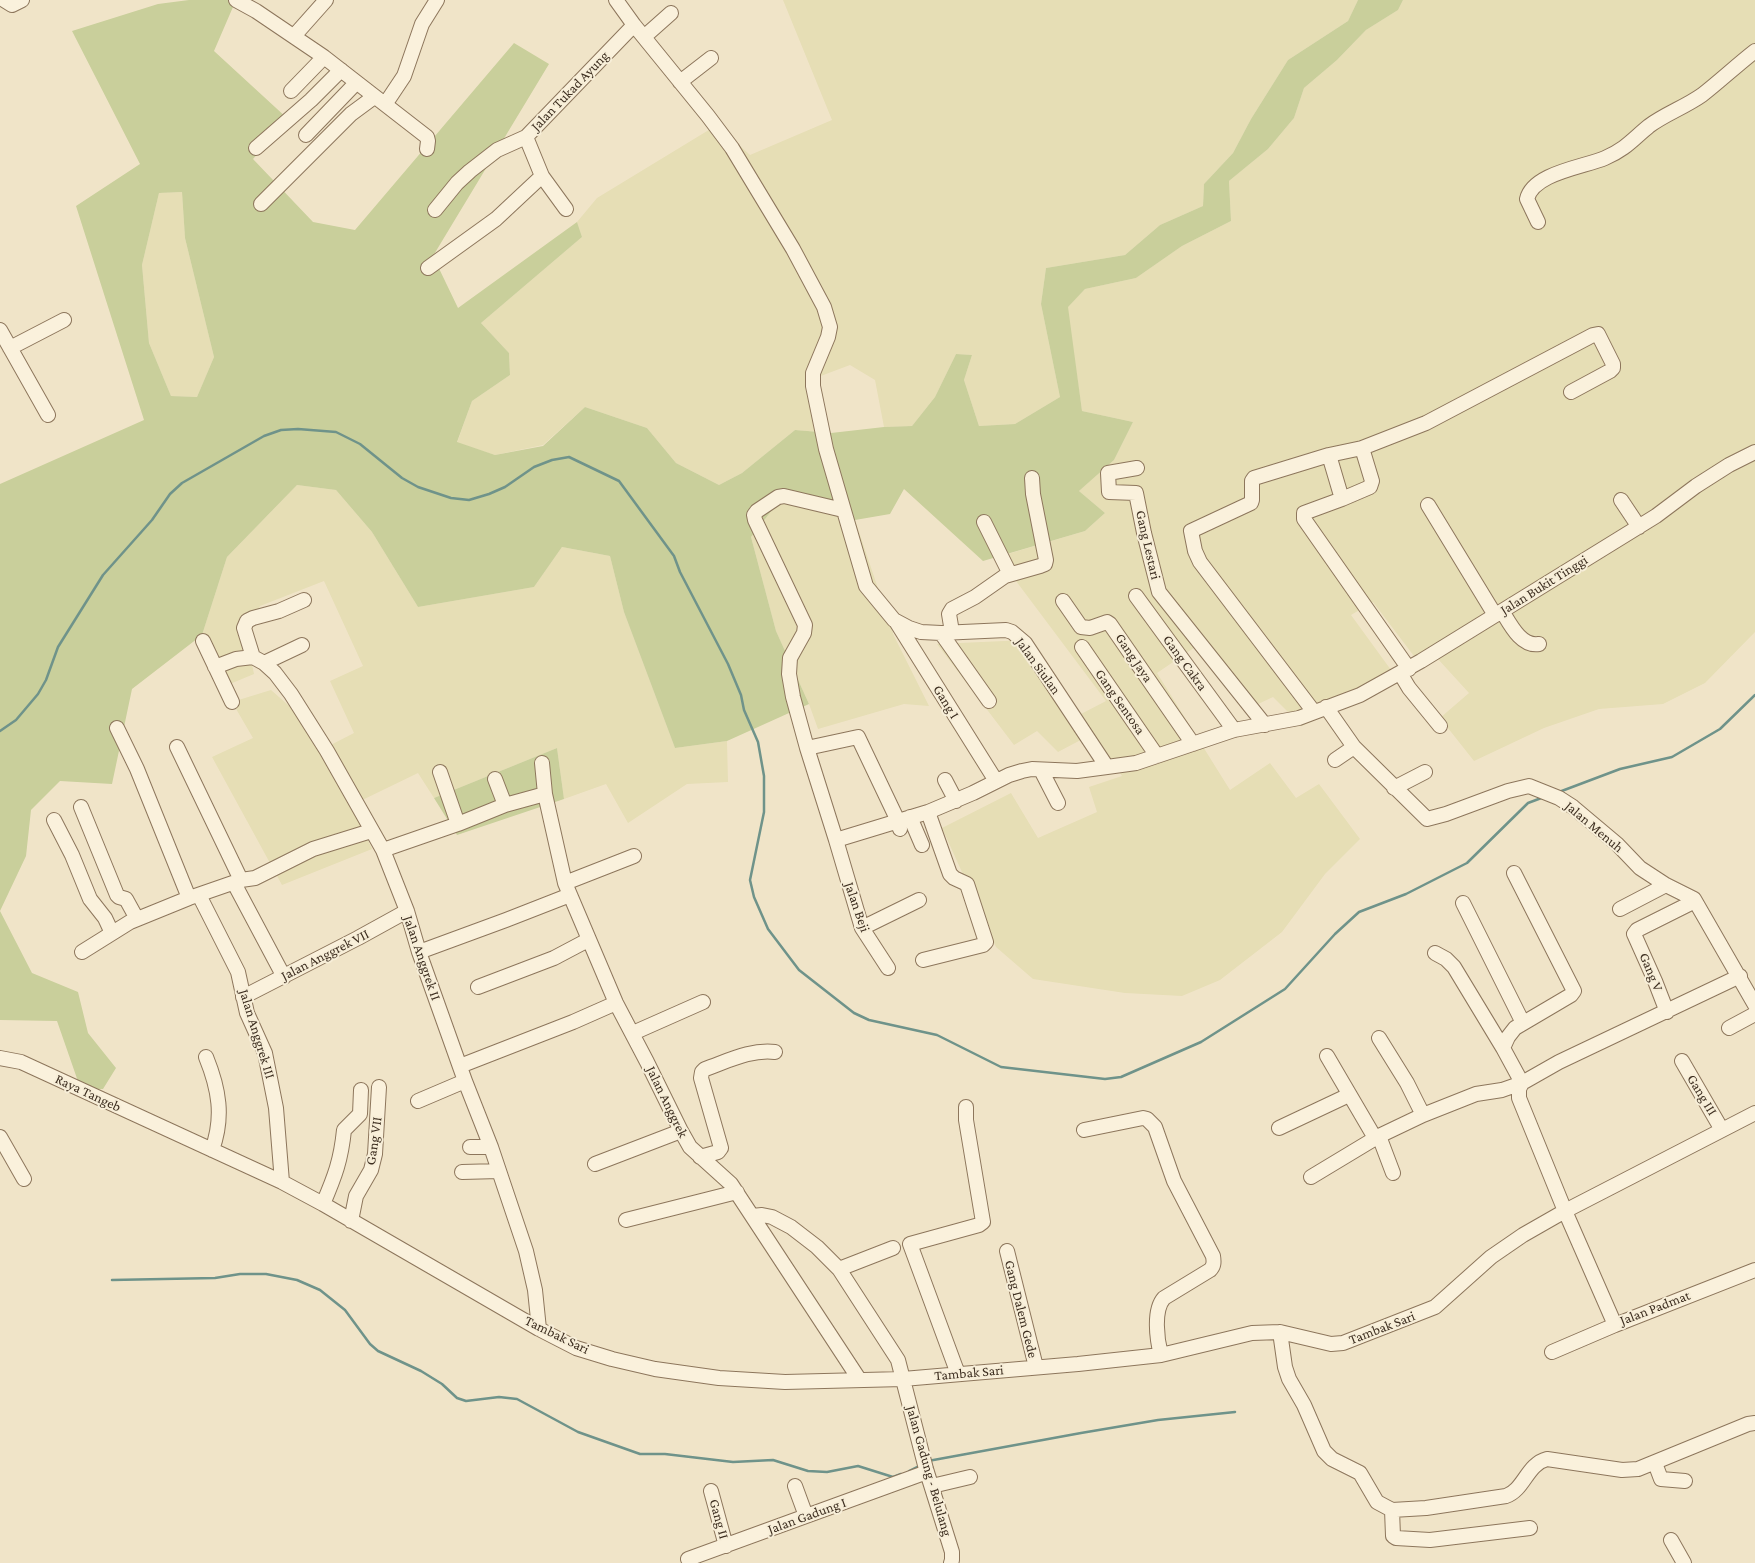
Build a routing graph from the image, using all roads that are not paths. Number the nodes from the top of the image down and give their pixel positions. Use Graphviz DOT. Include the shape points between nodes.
graph roads {
  1 [pos="4,0"];
  2 [pos="22,0"];
  3 [pos="236,0"];
  4 [pos="326,0"];
  5 [pos="436,0"];
  6 [pos="616,0"];
  7 [pos="671,13"];
  8 [pos="634,25"];
  9 [pos="294,36"];
  10 [pos="644,37"];
  11 [pos="1755,51"];
  12 [pos="324,57"];
  13 [pos="711,58"];
  14 [pos="341,70"];
  15 [pos="680,82"];
  16 [pos="356,83"];
  17 [pos="292,91"];
  18 [pos="380,100"];
  19 [pos="306,134"];
  20 [pos="526,137"];
  21 [pos="256,148"];
  22 [pos="427,149"];
  23 [pos="542,176"];
  24 [pos="261,204"];
  25 [pos="566,209"];
  26 [pos="435,210"];
  27 [pos="1538,222"];
  28 [pos="428,268"];
  29 [pos="64,320"];
  30 [pos="0,332"];
  31 [pos="10,348"];
  32 [pos="1571,392"];
  33 [pos="48,415"];
  34 [pos="1362,448"];
  35 [pos="1755,452"];
  36 [pos="1329,455"];
  37 [pos="1137,468"];
  38 [pos="1032,478"];
  39 [pos="1342,499"];
  40 [pos="1621,500"];
  41 [pos="1428,505"];
  42 [pos="843,510"];
  43 [pos="984,522"];
  44 [pos="1638,527"];
  45 [pos="1010,574"];
  46 [pos="1136,596"];
  47 [pos="304,600"];
  48 [pos="1063,601"];
  49 [pos="1498,613"];
  50 [pos="897,622"];
  51 [pos="947,632"];
  52 [pos="203,641"];
  53 [pos="1539,644"];
  54 [pos="302,645"];
  55 [pos="1082,648"];
  56 [pos="259,660"];
  57 [pos="215,667"];
  58 [pos="1404,671"];
  59 [pos="989,701"];
  60 [pos="232,702"];
  61 [pos="1320,710"];
  62 [pos="1264,725"];
  63 [pos="1440,726"];
  64 [pos="117,728"];
  65 [pos="1234,730"];
  66 [pos="1193,744"];
  67 [pos="177,747"];
  68 [pos="1354,747"];
  69 [pos="807,748"];
  70 [pos="1157,756"];
  71 [pos="1335,760"];
  72 [pos="542,763"];
  73 [pos="1107,767"];
  74 [pos="1041,770"];
  75 [pos="440,772"];
  76 [pos="1426,772"];
  77 [pos="495,779"];
  78 [pos="945,780"];
  79 [pos="996,781"];
  80 [pos="1394,788"];
  81 [pos="546,794"];
  82 [pos="956,801"];
  83 [pos="1058,803"];
  84 [pos="505,805"];
  85 [pos="81,807"];
  86 [pos="928,812"];
  87 [pos="54,820"];
  88 [pos="903,822"];
  89 [pos="458,824"];
  90 [pos="371,831"];
  91 [pos="836,840"];
  92 [pos="922,845"];
  93 [pos="383,850"];
  94 [pos="634,856"];
  95 [pos="1514,872"];
  96 [pos="238,882"];
  97 [pos="1666,884"];
  98 [pos="567,889"];
  99 [pos="194,897"];
  100 [pos="919,900"];
  101 [pos="1695,901"];
  102 [pos="1463,903"];
  103 [pos="1620,910"];
  104 [pos="406,911"];
  105 [pos="137,919"];
  106 [pos="862,928"];
  107 [pos="112,933"];
  108 [pos="588,940"];
  109 [pos="82,952"];
  110 [pos="419,952"];
  111 [pos="1435,953"];
  112 [pos="922,960"];
  113 [pos="888,968"];
  114 [pos="284,976"];
  115 [pos="1740,976"];
  116 [pos="478,987"];
  117 [pos="243,997"];
  118 [pos="703,1002"];
  119 [pos="616,1003"];
  120 [pos="1755,1005"];
  121 [pos="1667,1012"];
  122 [pos="1755,1014"];
  123 [pos="1524,1023"];
  124 [pos="1729,1028"];
  125 [pos="633,1033"];
  126 [pos="1379,1038"];
  127 [pos="1503,1048"];
  128 [pos="775,1052"];
  129 [pos="1328,1056"];
  130 [pos="206,1057"];
  131 [pos="0,1058"];
  132 [pos="1682,1061"];
  133 [pos="460,1066"];
  134 [pos="465,1081"];
  135 [pos="1522,1083"];
  136 [pos="379,1087"];
  137 [pos="361,1090"];
  138 [pos="1349,1095"];
  139 [pos="418,1101"];
  140 [pos="966,1108"];
  141 [pos="1755,1113"];
  142 [pos="1423,1114"];
  143 [pos="1279,1128"];
  144 [pos="1084,1130"];
  145 [pos="1722,1130"];
  146 [pos="680,1131"];
  147 [pos="174,1134"];
  148 [pos="0,1137"];
  149 [pos="1377,1137"];
  150 [pos="470,1146"];
  151 [pos="491,1148"];
  152 [pos="212,1150"];
  153 [pos="700,1157"];
  154 [pos="595,1164"];
  155 [pos="499,1171"];
  156 [pos="462,1172"];
  157 [pos="1393,1173"];
  158 [pos="1311,1177"];
  159 [pos="24,1179"];
  160 [pos="282,1182"];
  161 [pos="737,1192"];
  162 [pos="323,1204"];
  163 [pos="1565,1211"];
  164 [pos="752,1216"];
  165 [pos="626,1220"];
  166 [pos="351,1221"];
  167 [pos="893,1248"];
  168 [pos="1007,1252"];
  169 [pos="839,1269"];
  170 [pos="1755,1270"];
  171 [pos="1615,1325"];
  172 [pos="539,1329"];
  173 [pos="1280,1332"];
  174 [pos="1552,1352"];
  175 [pos="1161,1355"];
  176 [pos="1036,1367"];
  177 [pos="958,1374"];
  178 [pos="858,1379"];
  179 [pos="903,1379"];
  180 [pos="1755,1423"];
  181 [pos="925,1466"];
  182 [pos="1657,1470"];
  183 [pos="970,1477"];
  184 [pos="1685,1481"];
  185 [pos="795,1486"];
  186 [pos="932,1486"];
  187 [pos="711,1492"];
  188 [pos="806,1516"];
  189 [pos="1393,1516"];
  190 [pos="1530,1528"];
  191 [pos="1671,1540"];
  192 [pos="726,1546"];
  193 [pos="708,1558"];
  194 [pos="688,1559"];
  195 [pos="951,1563"];
  196 [pos="1684,1563"];
  1 -- 2 [label="street" via="12,5"];
  3 -- 9 [label="street"];
  4 -- 9 [label="street"];
  5 -- 18 [label="street" via="422,24 404,76"];
  6 -- 8 [label="street, Jalan Siulan"];
  7 -- 10 [label="street"];
  8 -- 10 [label="street, Jalan Siulan"];
  8 -- 20 [label="street, Jalan Tukad Ayung"];
  9 -- 12 [label="street"];
  10 -- 15 [label="street, Jalan Siulan"];
  11 -- 27 [label="street" via="1702,95 1649,126 1624,148 1605,158 1550,175 1530,192 1527,199"];
  12 -- 14 [label="street"];
  12 -- 17 [label="street"];
  13 -- 15 [label="street"];
  14 -- 16 [label="street"];
  14 -- 21 [label="street"];
  15 -- 42 [label="street, Jalan Siulan" via="718,128 752,179 826,313 830,327 813,373 813,386"];
  16 -- 18 [label="street"];
  16 -- 19 [label="street"];
  18 -- 22 [label="street" via="427,137"];
  18 -- 24 [label="street" via="351,114"];
  20 -- 23 [label="street"];
  20 -- 26 [label="street, Jalan Tukad Ayung" via="506,145 482,161 457,183"];
  23 -- 25 [label="street"];
  23 -- 28 [label="street" via="496,219"];
  29 -- 31 [label="street"];
  30 -- 31 [label="street"];
  31 -- 33 [label="street"];
  32 -- 34 [label="street" via="1613,368 1598,334 1426,423"];
  34 -- 36 [label="street"];
  34 -- 39 [label="street" via="1372,484"];
  35 -- 44 [label="street, Jalan Bukit Tinggi" via="1696,486"];
  36 -- 39 [label="street"];
  36 -- 61 [label="street, Jalan Menuh" via="1254,478 1251,503 1195,527 1190,534 1200,562"];
  37 -- 62 [label="street, Gang Lestari" via="1108,473 1109,492 1136,493 1160,592"];
  38 -- 45 [label="street" via="1046,561 1040,566"];
  39 -- 58 [label="street" via="1306,511 1304,519"];
  40 -- 44 [label="street"];
  41 -- 49 [label="street"];
  42 -- 50 [label="street, Jalan Siulan" via="866,586"];
  42 -- 69 [label="street, Jalan Beji" via="784,496 774,499 754,515 805,628 790,658 789,674"];
  43 -- 45 [label="street"];
  44 -- 49 [label="street, Jalan Bukit Tinggi"];
  45 -- 51 [label="street" via="950,611"];
  46 -- 65 [label="street, Gang Cakra"];
  47 -- 56 [label="street" via="247,621 244,628"];
  48 -- 66 [label="street, Gang Jaya" via="1081,627 1110,624"];
  49 -- 53 [label="street" via="1525,642"];
  49 -- 58 [label="street, Jalan Bukit Tinggi"];
  50 -- 51 [label="street, Jalan Siulan" via="921,632"];
  50 -- 79 [label="street, Gang I"];
  51 -- 59 [label="street"];
  51 -- 73 [label="street, Jalan Siulan" via="1006,630 1018,637"];
  52 -- 57 [label="street"];
  54 -- 56 [label="street"];
  55 -- 70 [label="street, Gang Sentosa"];
  56 -- 57 [label="street" via="236,659"];
  56 -- 90 [label="street, Jalan Anggrek II" via="291,694"];
  57 -- 60 [label="street"];
  58 -- 61 [label="street, Jalan Bukit Tinggi" via="1360,695"];
  58 -- 63 [label="street" via="1409,688"];
  61 -- 62 [label="street"];
  61 -- 68 [label="street, Jalan Menuh"];
  62 -- 65 [label="street"];
  64 -- 99 [label="street, Jalan Anggrek III"];
  65 -- 66 [label="street"];
  66 -- 70 [label="street"];
  67 -- 96 [label="street"];
  68 -- 71 [label="street"];
  68 -- 80 [label="street, Jalan Menuh"];
  69 -- 88 [label="street" via="858,737"];
  69 -- 91 [label="street, Jalan Beji"];
  70 -- 73 [label="street" via="1130,765"];
  72 -- 81 [label="street, Jalan Anggrek"];
  73 -- 74 [label="street" via="1077,771"];
  74 -- 79 [label="street" via="1022,771"];
  74 -- 83 [label="street"];
  75 -- 89 [label="street"];
  76 -- 80 [label="street"];
  77 -- 84 [label="street"];
  78 -- 82 [label="street"];
  79 -- 82 [label="street"];
  80 -- 97 [label="street, Jalan Menuh" via="1427,819 1529,786 1559,798 1617,844 1640,868"];
  81 -- 84 [label="street"];
  81 -- 98 [label="street, Jalan Anggrek"];
  82 -- 86 [label="street"];
  84 -- 89 [label="street"];
  85 -- 105 [label="street" via="117,895 126,899"];
  86 -- 88 [label="street"];
  86 -- 112 [label="street" via="950,874 967,884 986,942"];
  87 -- 107 [label="street" via="90,899"];
  88 -- 91 [label="street"];
  88 -- 92 [label="street"];
  89 -- 93 [label="street"];
  90 -- 93 [label="street, Jalan Anggrek II"];
  90 -- 96 [label="street" via="313,849 255,878"];
  91 -- 106 [label="street, Jalan Beji"];
  93 -- 104 [label="street, Jalan Anggrek II"];
  94 -- 98 [label="street"];
  95 -- 123 [label="street" via="1574,993"];
  96 -- 99 [label="street"];
  96 -- 114 [label="street"];
  97 -- 101 [label="street, Jalan Menuh"];
  97 -- 103 [label="street"];
  98 -- 108 [label="street, Jalan Anggrek"];
  98 -- 110 [label="street" via="506,920"];
  99 -- 105 [label="street"];
  99 -- 117 [label="street, Jalan Anggrek III" via="238,972"];
  100 -- 106 [label="street"];
  101 -- 115 [label="street, Jalan Menuh"];
  101 -- 121 [label="street, Gang V" via="1634,932"];
  102 -- 123 [label="street"];
  104 -- 110 [label="street, Jalan Anggrek II"];
  104 -- 114 [label="street, Jalan Anggrek VII"];
  105 -- 107 [label="street"];
  106 -- 113 [label="street, Jalan Beji"];
  107 -- 109 [label="street"];
  108 -- 116 [label="street" via="554,958"];
  108 -- 119 [label="street, Jalan Anggrek"];
  110 -- 133 [label="street, Jalan Anggrek II"];
  111 -- 127 [label="street" via="1454,967"];
  114 -- 117 [label="street, Jalan Anggrek VII"];
  115 -- 120 [label="street, Jalan Menuh"];
  115 -- 121 [label="street"];
  117 -- 160 [label="street, Jalan Anggrek III" via="265,1053 270,1076"];
  118 -- 125 [label="street"];
  119 -- 125 [label="street, Jalan Anggrek"];
  119 -- 133 [label="street"];
  121 -- 135 [label="street" via="1559,1062"];
  122 -- 124 [label="street"];
  123 -- 127 [label="street" via="1512,1032"];
  125 -- 146 [label="street, Jalan Anggrek"];
  126 -- 142 [label="street"];
  127 -- 135 [label="street"];
  128 -- 153 [label="street" via="754,1052 702,1072 721,1148"];
  129 -- 138 [label="street"];
  130 -- 152 [label="street" via="216,1085 220,1115 218,1135"];
  131 -- 147 [label="street, Raya Tangeb" via="21,1062"];
  132 -- 145 [label="street, Gang III"];
  133 -- 134 [label="street, Jalan Anggrek II"];
  134 -- 139 [label="street"];
  134 -- 151 [label="street, Jalan Anggrek II"];
  135 -- 142 [label="street" via="1476,1094"];
  135 -- 163 [label="street, Jalan Padmat" via="1519,1098"];
  136 -- 166 [label="street, Gang VII" via="375,1154 371,1170 356,1196"];
  137 -- 162 [label="street" via="360,1114 344,1130 342,1154"];
  138 -- 143 [label="street"];
  138 -- 149 [label="street"];
  140 -- 177 [label="street" via="982,1222 910,1244"];
  141 -- 145 [label="street, Tambak Sari"];
  142 -- 149 [label="street"];
  144 -- 175 [label="street" via="1143,1118 1151,1121 1174,1181 1213,1256 1210,1270 1160,1302 1157,1323"];
  145 -- 163 [label="street, Tambak Sari"];
  146 -- 153 [label="street, Jalan Anggrek"];
  146 -- 154 [label="street"];
  147 -- 152 [label="street, Tambak Sari"];
  148 -- 159 [label="street"];
  149 -- 157 [label="street"];
  149 -- 158 [label="street"];
  150 -- 151 [label="street"];
  151 -- 155 [label="street, Jalan Anggrek II"];
  152 -- 160 [label="street, Tambak Sari"];
  153 -- 161 [label="street, Jalan Anggrek" via="721,1173"];
  155 -- 156 [label="street"];
  155 -- 172 [label="street, Jalan Anggrek II" via="526,1251"];
  160 -- 162 [label="street, Tambak Sari"];
  161 -- 164 [label="street, Jalan Anggrek"];
  161 -- 165 [label="street"];
  162 -- 166 [label="street, Tambak Sari"];
  163 -- 171 [label="street, Jalan Padmat"];
  163 -- 173 [label="street, Tambak Sari" via="1502,1249 1444,1300 1420,1314 1343,1343"];
  164 -- 169 [label="street, Jalan Gadung - Belulang" via="772,1217 791,1227"];
  164 -- 178 [label="street, Jalan Anggrek"];
  166 -- 172 [label="street, Tambak Sari"];
  167 -- 169 [label="street"];
  168 -- 176 [label="street, Gang Dalem Gede"];
  169 -- 179 [label="street, Jalan Gadung - Belulang" via="898,1360"];
  170 -- 171 [label="street, Jalan Padmat"];
  171 -- 174 [label="street"];
  172 -- 178 [label="street, Tambak Sari" via="576,1348 655,1368 752,1381"];
  173 -- 175 [label="street, Tambak Sari" via="1244,1335"];
  173 -- 189 [label="street" via="1288,1379 1304,1404 1324,1451 1332,1459 1360,1473 1377,1502"];
  175 -- 176 [label="street, Tambak Sari"];
  176 -- 177 [label="street, Tambak Sari"];
  177 -- 179 [label="street, Tambak Sari"];
  178 -- 179 [label="street, Tambak Sari"];
  179 -- 181 [label="street, Jalan Gadung - Belulang"];
  180 -- 182 [label="street"];
  181 -- 186 [label="street, Jalan Gadung - Belulang"];
  181 -- 188 [label="street, Jalan Gadung I"];
  182 -- 184 [label="street" via="1661,1479"];
  182 -- 189 [label="street" via="1622,1470 1547,1459 1536,1464 1515,1491 1506,1496"];
  183 -- 186 [label="street"];
  185 -- 188 [label="street"];
  186 -- 195 [label="street, Jalan Gadung - Belulang" via="952,1552"];
  187 -- 192 [label="street, Gang II"];
  188 -- 192 [label="street, Jalan Gadung I"];
  189 -- 190 [label="street" via="1396,1538 1430,1540"];
  191 -- 196 [label="street"];
  192 -- 193 [label="street, Jalan Gadung I"];
  193 -- 194 [label="street, Jalan Gadung I"];
}
